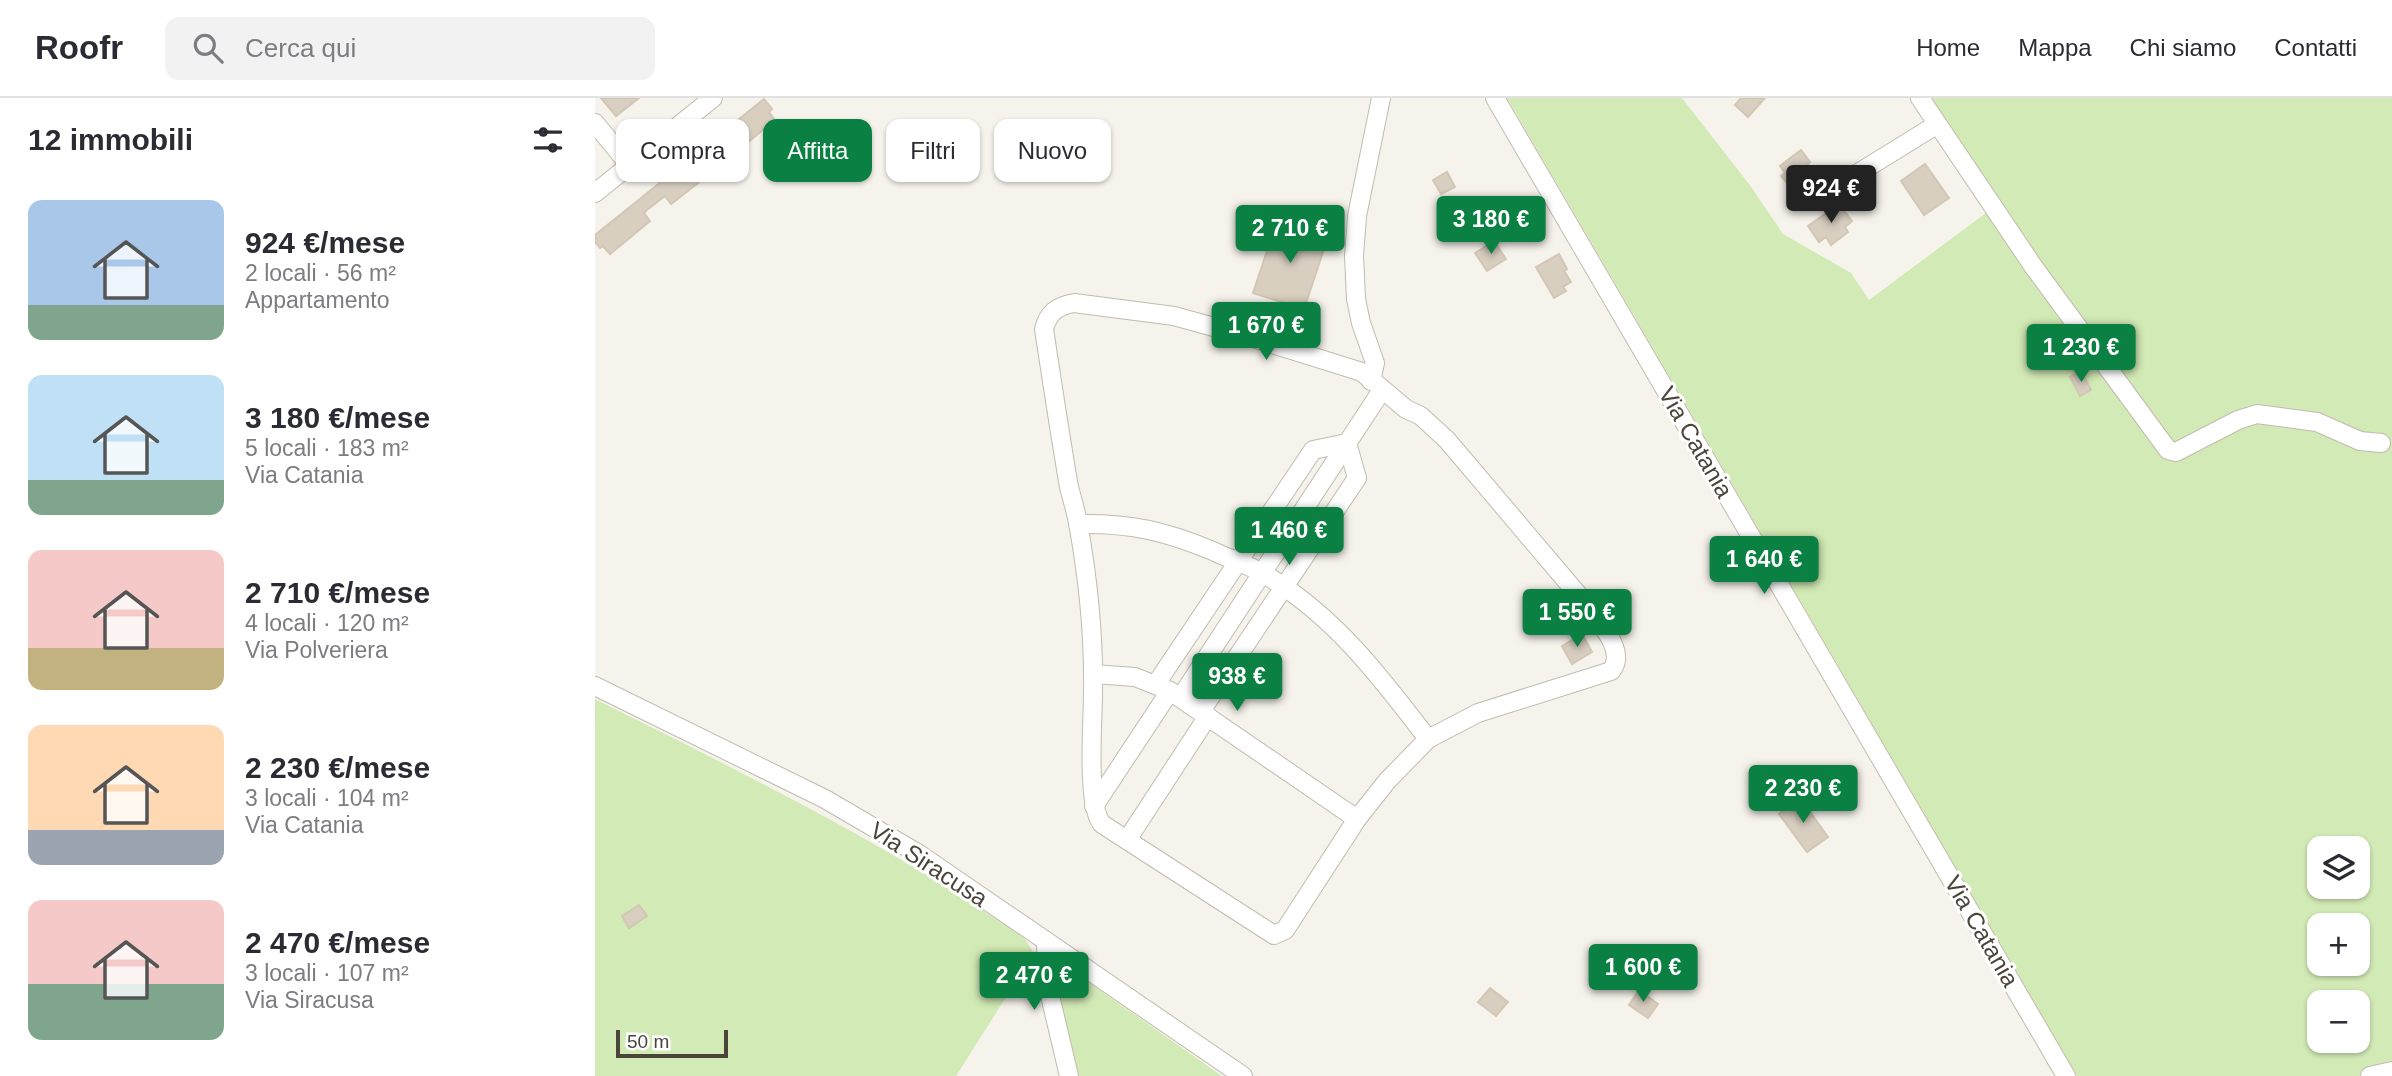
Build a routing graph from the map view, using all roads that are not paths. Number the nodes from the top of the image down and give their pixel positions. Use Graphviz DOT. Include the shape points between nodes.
graph roads {
  1 [pos="713,98"];
  2 [pos="1381,98"];
  3 [pos="1495,98"];
  4 [pos="1920,98"];
  5 [pos="687,119"];
  6 [pos="595,123"];
  7 [pos="1936,125"];
  8 [pos="616,149"];
  9 [pos="616,177"];
  10 [pos="595,193"];
  11 [pos="1818,198"];
  12 [pos="1377,385"];
  13 [pos="1347,443"];
  14 [pos="2381,443"];
  15 [pos="1078,524"];
  16 [pos="1239,562"];
  17 [pos="1261,572"];
  18 [pos="1283,587"];
  19 [pos="1093,674"];
  20 [pos="595,686"];
  21 [pos="1169,691"];
  22 [pos="1205,714"];
  23 [pos="1428,739"];
  24 [pos="1094,806"];
  25 [pos="1357,819"];
  26 [pos="1127,840"];
  27 [pos="1046,941"];
  28 [pos="2392,1071"];
  29 [pos="1069,1076"];
  30 [pos="1243,1076"];
  31 [pos="2066,1076"];
  32 [pos="2370,1076"];
  1 -- 5 [label="street"];
  2 -- 12 [label="street" via="1357,216 1355,256 1358,311 1375,363"];
  3 -- 31 [label="street, Via Catania"];
  4 -- 7 [label="street"];
  6 -- 8 [label="street"];
  7 -- 11 [label="street"];
  7 -- 14 [label="street" via="2168,450 2176,452 2257,414 2317,422 2360,442"];
  9 -- 10 [label="street"];
  12 -- 13 [label="street"];
  12 -- 15 [label="street" via="1362,372 1174,316 1062,305 1052,311 1044,329"];
  12 -- 23 [label="street" via="1447,440 1586,604 1618,657 1611,671 1478,713"];
  13 -- 16 [label="street" via="1313,450"];
  13 -- 17 [label="street"];
  13 -- 18 [label="street" via="1357,478"];
  15 -- 16 [label="street" via="1161,531"];
  15 -- 19 [label="street"];
  16 -- 17 [label="street"];
  16 -- 21 [label="street"];
  17 -- 18 [label="street"];
  17 -- 21 [label="street"];
  18 -- 22 [label="street"];
  18 -- 23 [label="street" via="1350,642"];
  19 -- 21 [label="street" via="1135,677"];
  19 -- 24 [label="street"];
  20 -- 27 [label="street, Via Siracusa" via="825,799 919,853"];
  21 -- 22 [label="street"];
  21 -- 24 [label="street"];
  22 -- 25 [label="street"];
  22 -- 26 [label="street"];
  23 -- 25 [label="street"];
  24 -- 26 [label="street" via="1102,824"];
  25 -- 26 [label="street" via="1285,930 1274,935"];
  27 -- 29 [label="street" via="1047,983"];
  27 -- 30 [label="street, Via Siracusa"];
  28 -- 32 [label="street"];
}
